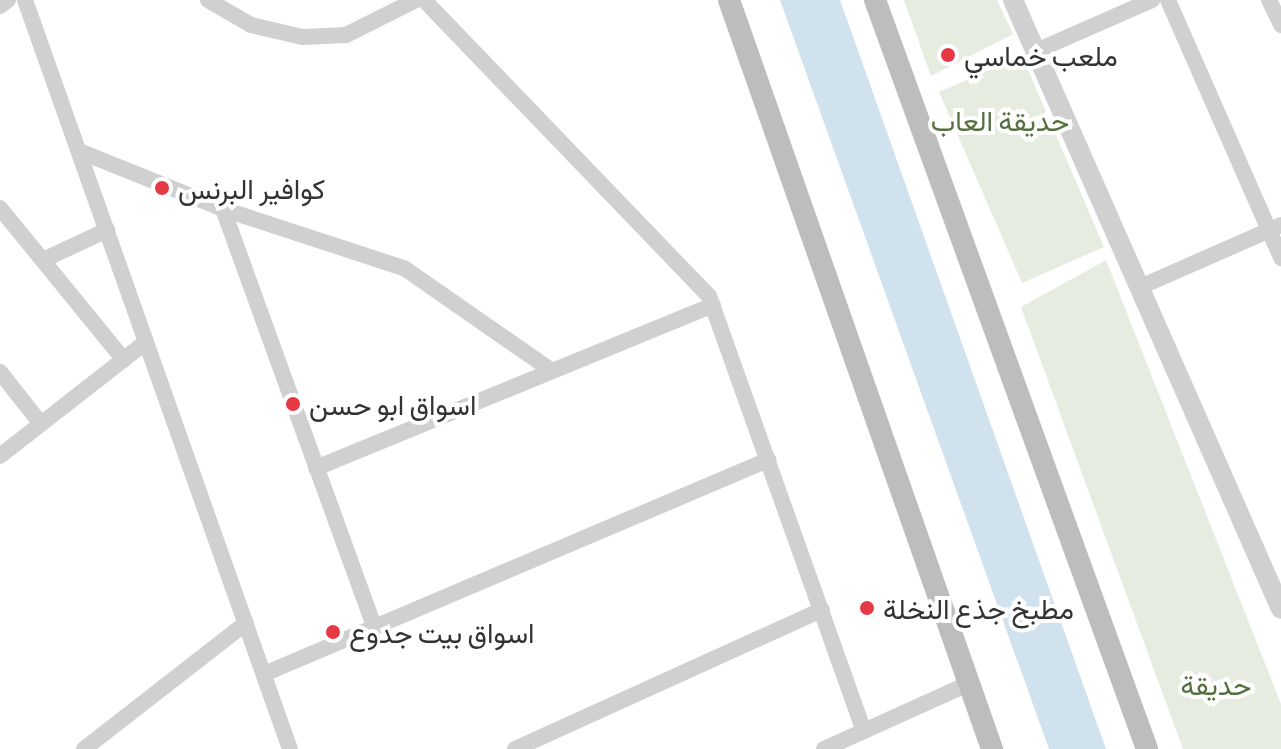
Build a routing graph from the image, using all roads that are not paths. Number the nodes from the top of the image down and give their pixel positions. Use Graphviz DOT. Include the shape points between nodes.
graph roads {
  1 [pos="8,0"];
  2 [pos="25,0"];
  3 [pos="208,0"];
  4 [pos="416,0"];
  5 [pos="424,0"];
  6 [pos="729,0"];
  7 [pos="875,0"];
  8 [pos="1013,0"];
  9 [pos="1152,0"];
  10 [pos="1168,0"];
  11 [pos="1269,0"];
  12 [pos="0,6"];
  13 [pos="1281,25"];
  14 [pos="1036,51"];
  15 [pos="79,151"];
  16 [pos="0,208"];
  17 [pos="223,209"];
  18 [pos="1275,228"];
  19 [pos="107,230"];
  20 [pos="1281,258"];
  21 [pos="43,260"];
  22 [pos="1140,287"];
  23 [pos="713,305"];
  24 [pos="146,342"];
  25 [pos="124,360"];
  26 [pos="552,371"];
  27 [pos="0,372"];
  28 [pos="41,424"];
  29 [pos="0,456"];
  30 [pos="768,460"];
  31 [pos="316,468"];
  32 [pos="1280,606"];
  33 [pos="822,610"];
  34 [pos="246,623"];
  35 [pos="374,627"];
  36 [pos="264,674"];
  37 [pos="970,683"];
  38 [pos="864,731"];
  39 [pos="104,743"];
  40 [pos="84,749"];
  41 [pos="290,749"];
  42 [pos="515,749"];
  43 [pos="824,749"];
  44 [pos="992,749"];
  45 [pos="1147,749"];
  1 -- 12 [label="street"];
  2 -- 15 [label="street"];
  3 -- 4 [label="street" via="251,25 303,37 346,35"];
  5 -- 23 [label="street"];
  6 -- 37 [label="main road"];
  7 -- 45 [label="main road"];
  8 -- 14 [label="street"];
  9 -- 14 [label="street"];
  10 -- 18 [label="street"];
  11 -- 13 [label="street"];
  14 -- 22 [label="street"];
  15 -- 17 [label="street"];
  15 -- 19 [label="street"];
  16 -- 21 [label="street"];
  17 -- 26 [label="street" via="404,268"];
  17 -- 31 [label="street"];
  18 -- 20 [label="street"];
  18 -- 22 [label="street"];
  19 -- 21 [label="street"];
  19 -- 24 [label="street"];
  21 -- 25 [label="street"];
  22 -- 32 [label="street"];
  23 -- 26 [label="street"];
  23 -- 30 [label="street"];
  24 -- 25 [label="street"];
  24 -- 34 [label="street"];
  25 -- 28 [label="street"];
  26 -- 31 [label="street"];
  27 -- 28 [label="street"];
  28 -- 29 [label="street"];
  30 -- 33 [label="street"];
  30 -- 35 [label="street"];
  31 -- 35 [label="street"];
  33 -- 38 [label="street"];
  33 -- 42 [label="street"];
  34 -- 36 [label="street"];
  34 -- 39 [label="street"];
  35 -- 36 [label="street"];
  36 -- 41 [label="street"];
  37 -- 38 [label="street"];
  37 -- 44 [label="main road"];
  38 -- 43 [label="street"];
  39 -- 40 [label="street"];
}
